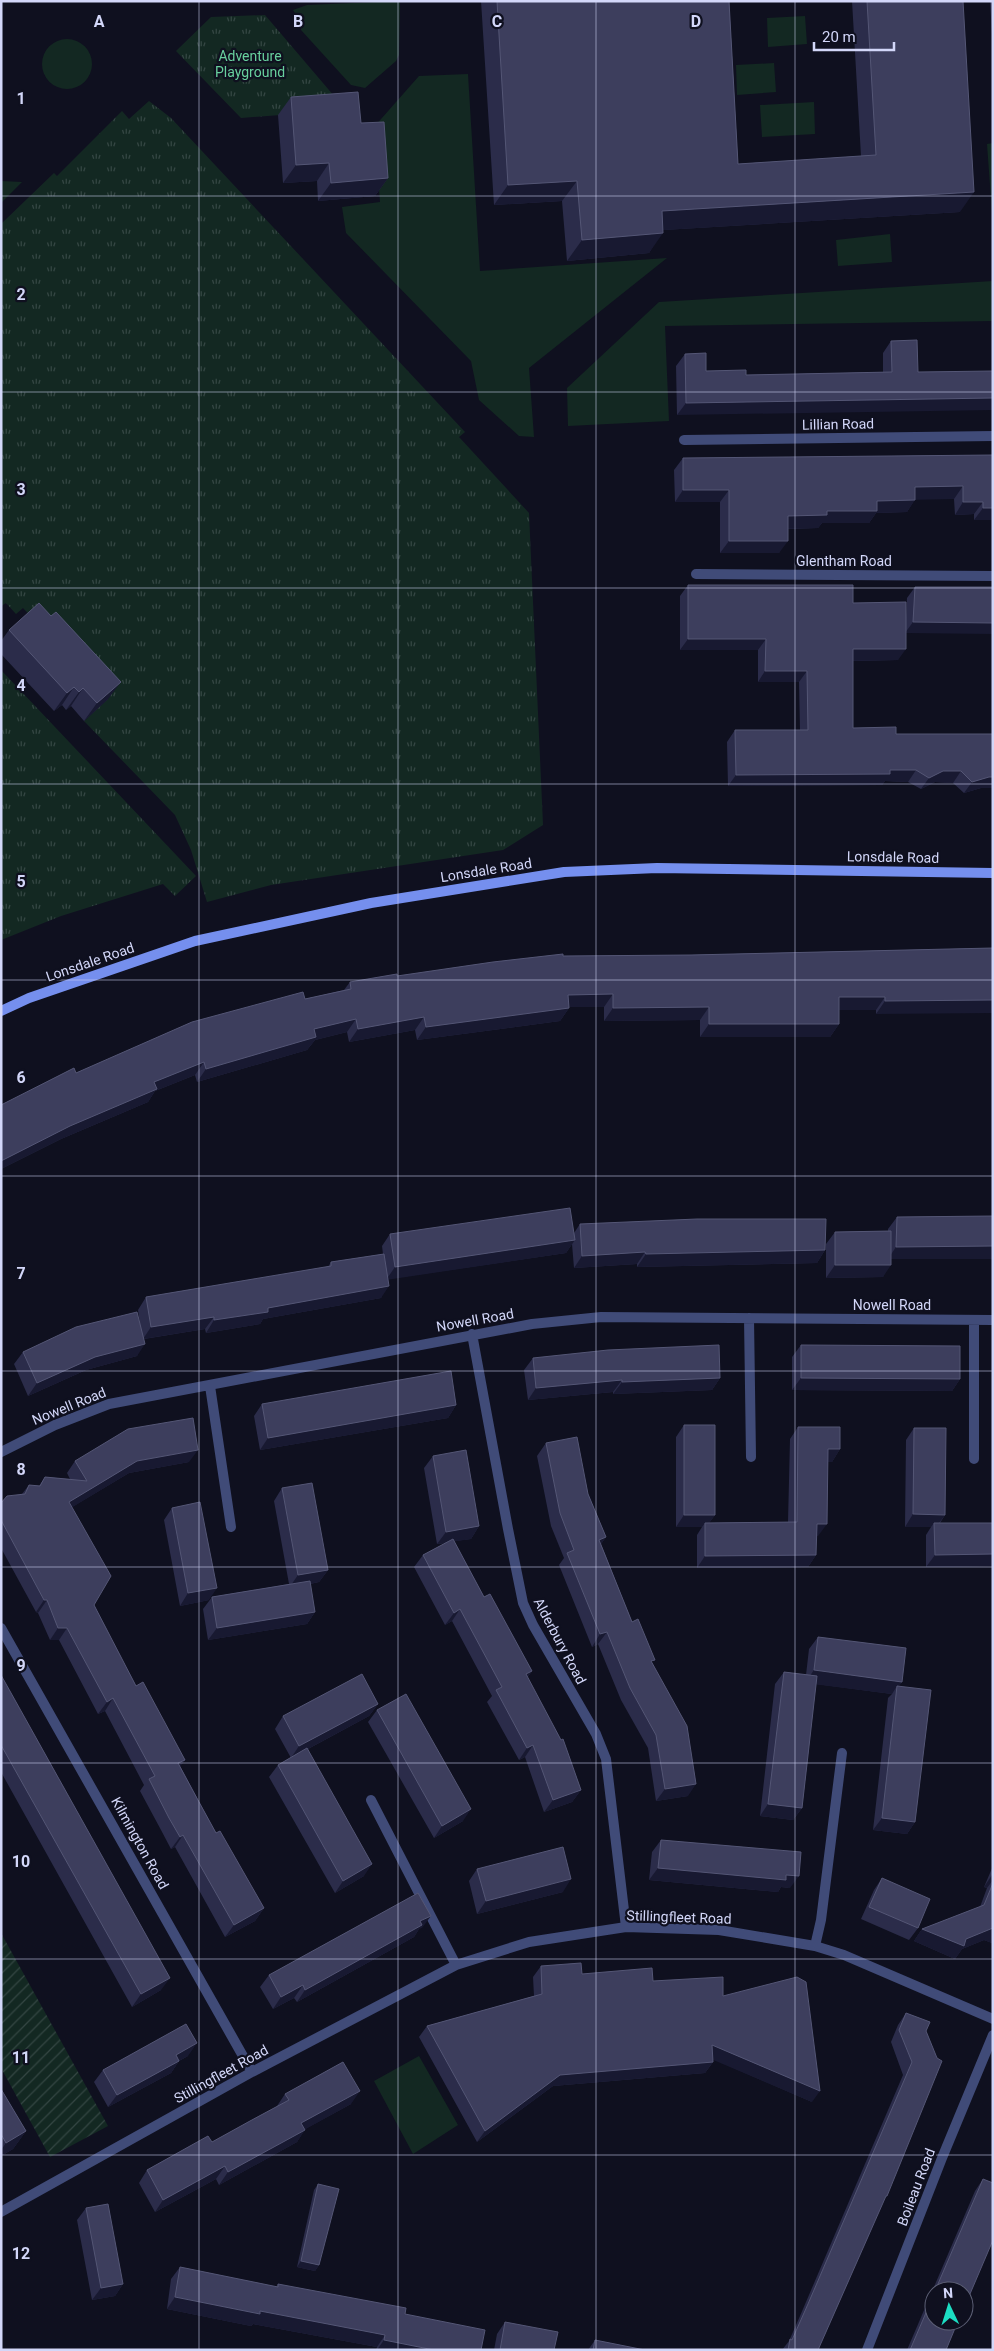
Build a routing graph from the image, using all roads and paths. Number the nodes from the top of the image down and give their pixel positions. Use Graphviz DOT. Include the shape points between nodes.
graph roads {
  1 [pos="993,436"];
  2 [pos="684,440"];
  3 [pos="696,574"];
  4 [pos="993,576"];
  5 [pos="993,873"];
  6 [pos="1,1011"];
  7 [pos="749,1318"];
  8 [pos="974,1320"];
  9 [pos="993,1320"];
  10 [pos="472,1334"];
  11 [pos="210,1386"];
  12 [pos="1,1452"];
  13 [pos="751,1457"];
  14 [pos="974,1459"];
  15 [pos="231,1527"];
  16 [pos="1,1628"];
  17 [pos="842,1753"];
  18 [pos="371,1800"];
  19 [pos="626,1927"];
  20 [pos="815,1946"];
  21 [pos="456,1965"];
  22 [pos="993,2020"];
  23 [pos="993,2035"];
  24 [pos="252,2072"];
  25 [pos="1,2212"];
  26 [pos="867,2350"];
  1 -- 2 [label="street, Lillian Road"];
  3 -- 4 [label="street, Glentham Road"];
  5 -- 6 [label="main road, Lonsdale Road" via="657,868 555,873 371,903 195,941 29,998"];
  7 -- 8 [label="street, Nowell Road"];
  7 -- 10 [label="street, Nowell Road" via="601,1318 532,1324"];
  7 -- 13 [label="street"];
  8 -- 9 [label="street, Nowell Road"];
  8 -- 14 [label="street"];
  10 -- 11 [label="street, Nowell Road"];
  10 -- 19 [label="street, Alderbury Road" via="523,1603 596,1734 606,1759"];
  11 -- 12 [label="street, Nowell Road" via="109,1404 55,1425"];
  11 -- 15 [label="street"];
  16 -- 24 [label="street, Kilmington Road"];
  17 -- 20 [label="street"];
  18 -- 21 [label="street"];
  19 -- 20 [label="street, Stillingfleet Road" via="718,1930"];
  19 -- 21 [label="street, Stillingfleet Road" via="529,1942"];
  20 -- 22 [label="street, Stillingfleet Road" via="844,1955"];
  21 -- 24 [label="street, Stillingfleet Road"];
  23 -- 26 [label="street, Boileau Road"];
  24 -- 25 [label="street, Stillingfleet Road"];
}
